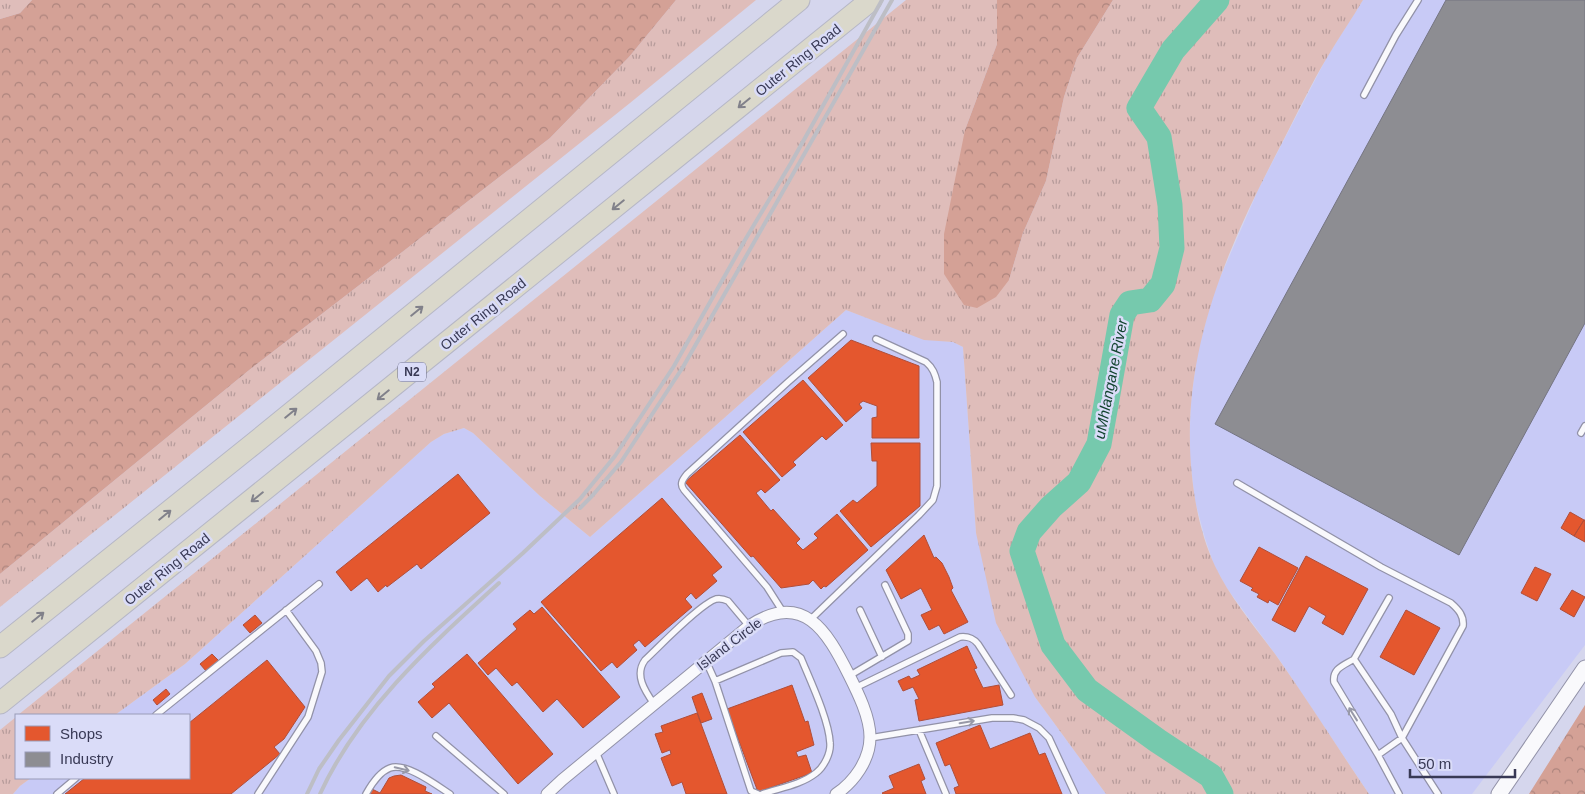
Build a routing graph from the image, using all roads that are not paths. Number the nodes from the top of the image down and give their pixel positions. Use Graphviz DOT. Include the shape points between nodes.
graph roads {
  1 [pos="799,0"];
  2 [pos="871,0"];
  3 [pos="1418,0"];
  4 [pos="1364,95"];
  5 [pos="843,334"];
  6 [pos="876,339"];
  7 [pos="1585,426"];
  8 [pos="1581,432"];
  9 [pos="1237,483"];
  10 [pos="319,584"];
  11 [pos="885,585"];
  12 [pos="1389,598"];
  13 [pos="286,610"];
  14 [pos="860,610"];
  15 [pos="783,612"];
  16 [pos="810,620"];
  17 [pos="749,626"];
  18 [pos="0,647"];
  19 [pos="882,657"];
  20 [pos="1354,659"];
  21 [pos="706,661"];
  22 [pos="1585,668"];
  23 [pos="849,676"];
  24 [pos="715,681"];
  25 [pos="855,688"];
  26 [pos="1011,695"];
  27 [pos="0,703"];
  28 [pos="654,704"];
  29 [pos="157,714"];
  30 [pos="919,730"];
  31 [pos="436,736"];
  32 [pos="870,738"];
  33 [pos="1402,738"];
  34 [pos="596,752"];
  35 [pos="1378,755"];
  36 [pos="75,779"];
  37 [pos="1435,793"];
  38 [pos="57,794"];
  39 [pos="258,794"];
  40 [pos="366,794"];
  41 [pos="450,794"];
  42 [pos="504,794"];
  43 [pos="547,794"];
  44 [pos="614,794"];
  45 [pos="758,794"];
  46 [pos="762,794"];
  47 [pos="836,794"];
  48 [pos="946,794"];
  49 [pos="1075,794"];
  50 [pos="1399,794"];
  51 [pos="1499,794"];
  18 -- 1 [label="highway, one-way"];
  2 -- 27 [label="highway, Outer Ring Road / N2, one-way"];
  3 -- 4 [label="lane"];
  5 -- 15 [label="lane" via="682,481 684,490 767,587"];
  6 -- 16 [label="lane" via="926,362 935,373 938,475 935,494 919,515"];
  7 -- 8 [label="lane"];
  9 -- 33 [label="lane" via="1381,567 1451,603 1459,611 1463,626"];
  10 -- 13 [label="lane"];
  11 -- 19 [label="lane" via="909,640"];
  12 -- 20 [label="lane"];
  13 -- 29 [label="lane"];
  13 -- 39 [label="lane" via="316,651 322,672 308,717"];
  14 -- 19 [label="lane"];
  15 -- 16 [label="street"];
  15 -- 17 [label="street, Island Circle" via="769,614"];
  16 -- 23 [label="street" via="825,633"];
  17 -- 21 [label="street, Island Circle"];
  17 -- 28 [label="lane" via="724,599 716,599 704,606 641,666 642,683"];
  19 -- 23 [label="lane"];
  20 -- 33 [label="lane" via="1391,714"];
  35 -- 20 [label="lane, one-way" via="1334,682 1336,670"];
  21 -- 24 [label="lane"];
  21 -- 28 [label="street, Island Circle"];
  22 -- 51 [label="street"];
  23 -- 25 [label="street"];
  24 -- 45 [label="lane" via="751,791"];
  24 -- 46 [label="lane" via="781,653 793,652 801,658 827,726 830,752 817,773"];
  25 -- 26 [label="lane" via="965,636 978,644"];
  25 -- 32 [label="street"];
  28 -- 34 [label="street, Island Circle"];
  30 -- 32 [label="lane"];
  30 -- 48 [label="lane"];
  30 -- 49 [label="lane, one-way" via="992,718 1024,720 1049,738"];
  31 -- 42 [label="lane"];
  32 -- 47 [label="street" via="860,769"];
  33 -- 35 [label="lane"];
  33 -- 37 [label="lane"];
  34 -- 43 [label="street, Island Circle"];
  34 -- 44 [label="lane"];
  35 -- 50 [label="lane"];
  36 -- 38 [label="lane"];
  40 -- 41 [label="lane, one-way" via="384,771 394,767 410,770"];
}
